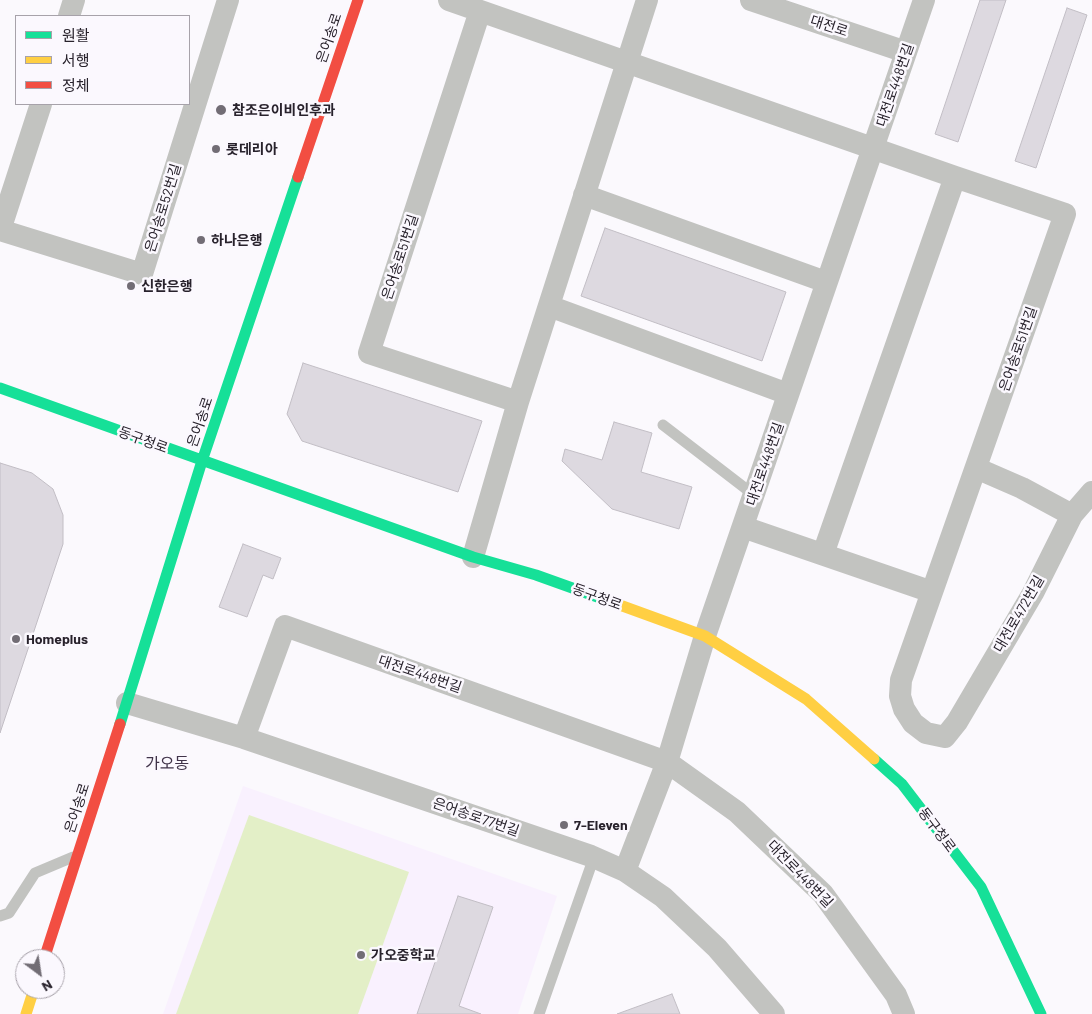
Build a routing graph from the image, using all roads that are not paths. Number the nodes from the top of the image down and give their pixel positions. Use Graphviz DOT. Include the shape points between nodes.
graph roads {
  1 [pos="74,0"];
  2 [pos="228,0"];
  3 [pos="358,0"];
  4 [pos="449,0"];
  5 [pos="648,0"];
  6 [pos="751,0"];
  7 [pos="924,0"];
  8 [pos="480,11"];
  9 [pos="69,15"];
  10 [pos="906,52"];
  11 [pos="627,62"];
  12 [pos="41,105"];
  13 [pos="873,148"];
  14 [pos="955,177"];
  15 [pos="584,195"];
  16 [pos="0,230"];
  17 [pos="826,282"];
  18 [pos="549,306"];
  19 [pos="0,388"];
  20 [pos="788,394"];
  21 [pos="518,402"];
  22 [pos="664,425"];
  23 [pos="202,461"];
  24 [pos="976,468"];
  25 [pos="1092,492"];
  26 [pos="754,495"];
  27 [pos="1072,515"];
  28 [pos="744,527"];
  29 [pos="823,554"];
  30 [pos="473,557"];
  31 [pos="932,592"];
  32 [pos="706,636"];
  33 [pos="127,703"];
  34 [pos="945,737"];
  35 [pos="244,738"];
  36 [pos="667,762"];
  37 [pos="77,855"];
  38 [pos="594,857"];
  39 [pos="625,871"];
  40 [pos="0,916"];
  41 [pos="47,949"];
  42 [pos="31,999"];
  43 [pos="26,1014"];
  44 [pos="539,1014"];
  45 [pos="774,1014"];
  46 [pos="904,1014"];
  47 [pos="1041,1014"];
  1 -- 9 [label="street"];
  2 -- 16 [label="street, 은어송로52번길" via="142,274"];
  3 -- 23 [label="main road, 은어송로"];
  4 -- 8 [label="street, 은어송로51번길"];
  5 -- 11 [label="street"];
  6 -- 10 [label="street, 대전로"];
  7 -- 10 [label="street, 대전로448번길"];
  8 -- 11 [label="street, 은어송로51번길"];
  8 -- 21 [label="street, 은어송로51번길" via="369,353"];
  10 -- 13 [label="street, 대전로448번길"];
  11 -- 13 [label="street, 은어송로51번길"];
  11 -- 15 [label="street"];
  12 -- 16 [label="street"];
  13 -- 14 [label="street, 은어송로51번길"];
  13 -- 17 [label="street, 대전로448번길"];
  14 -- 24 [label="street, 은어송로51번길" via="1065,214"];
  14 -- 29 [label="street"];
  15 -- 17 [label="street"];
  15 -- 18 [label="street"];
  17 -- 20 [label="street, 대전로448번길"];
  18 -- 20 [label="street"];
  18 -- 21 [label="street"];
  19 -- 23 [label="main road, 동구청로"];
  20 -- 26 [label="street, 대전로448번길"];
  21 -- 30 [label="street"];
  22 -- 26 [label="lane"];
  23 -- 30 [label="main road, 동구청로"];
  23 -- 33 [label="main road, 은어송로"];
  24 -- 27 [label="street"];
  24 -- 31 [label="street, 은어송로51번길"];
  25 -- 27 [label="street, 대전로472번길"];
  26 -- 28 [label="street, 대전로448번길"];
  27 -- 34 [label="street, 대전로472번길" via="1034,593"];
  28 -- 29 [label="street"];
  28 -- 32 [label="street, 대전로448번길"];
  29 -- 31 [label="street"];
  30 -- 32 [label="main road, 동구청로" via="536,575"];
  31 -- 34 [label="street, 은어송로51번길" via="901,680 900,696 913,723 926,733"];
  32 -- 36 [label="street, 대전로448번길"];
  32 -- 47 [label="main road, 동구청로" via="806,698 902,784 980,887"];
  33 -- 35 [label="street, 은어송로77번길"];
  33 -- 37 [label="main road, 은어송로"];
  35 -- 36 [label="street, 대전로448번길" via="285,626"];
  35 -- 38 [label="street, 은어송로77번길"];
  36 -- 39 [label="street, 대전로448번길"];
  36 -- 46 [label="street, 대전로448번길" via="737,812 823,894 896,995"];
  37 -- 40 [label="lane, 은어송로" via="35,873 9,913"];
  37 -- 41 [label="main road, 은어송로"];
  38 -- 39 [label="street, 은어송로77번길"];
  38 -- 44 [label="lane"];
  39 -- 45 [label="street, 은어송로77번길" via="663,898 717,948"];
  42 -- 43 [label="main road"];
}
